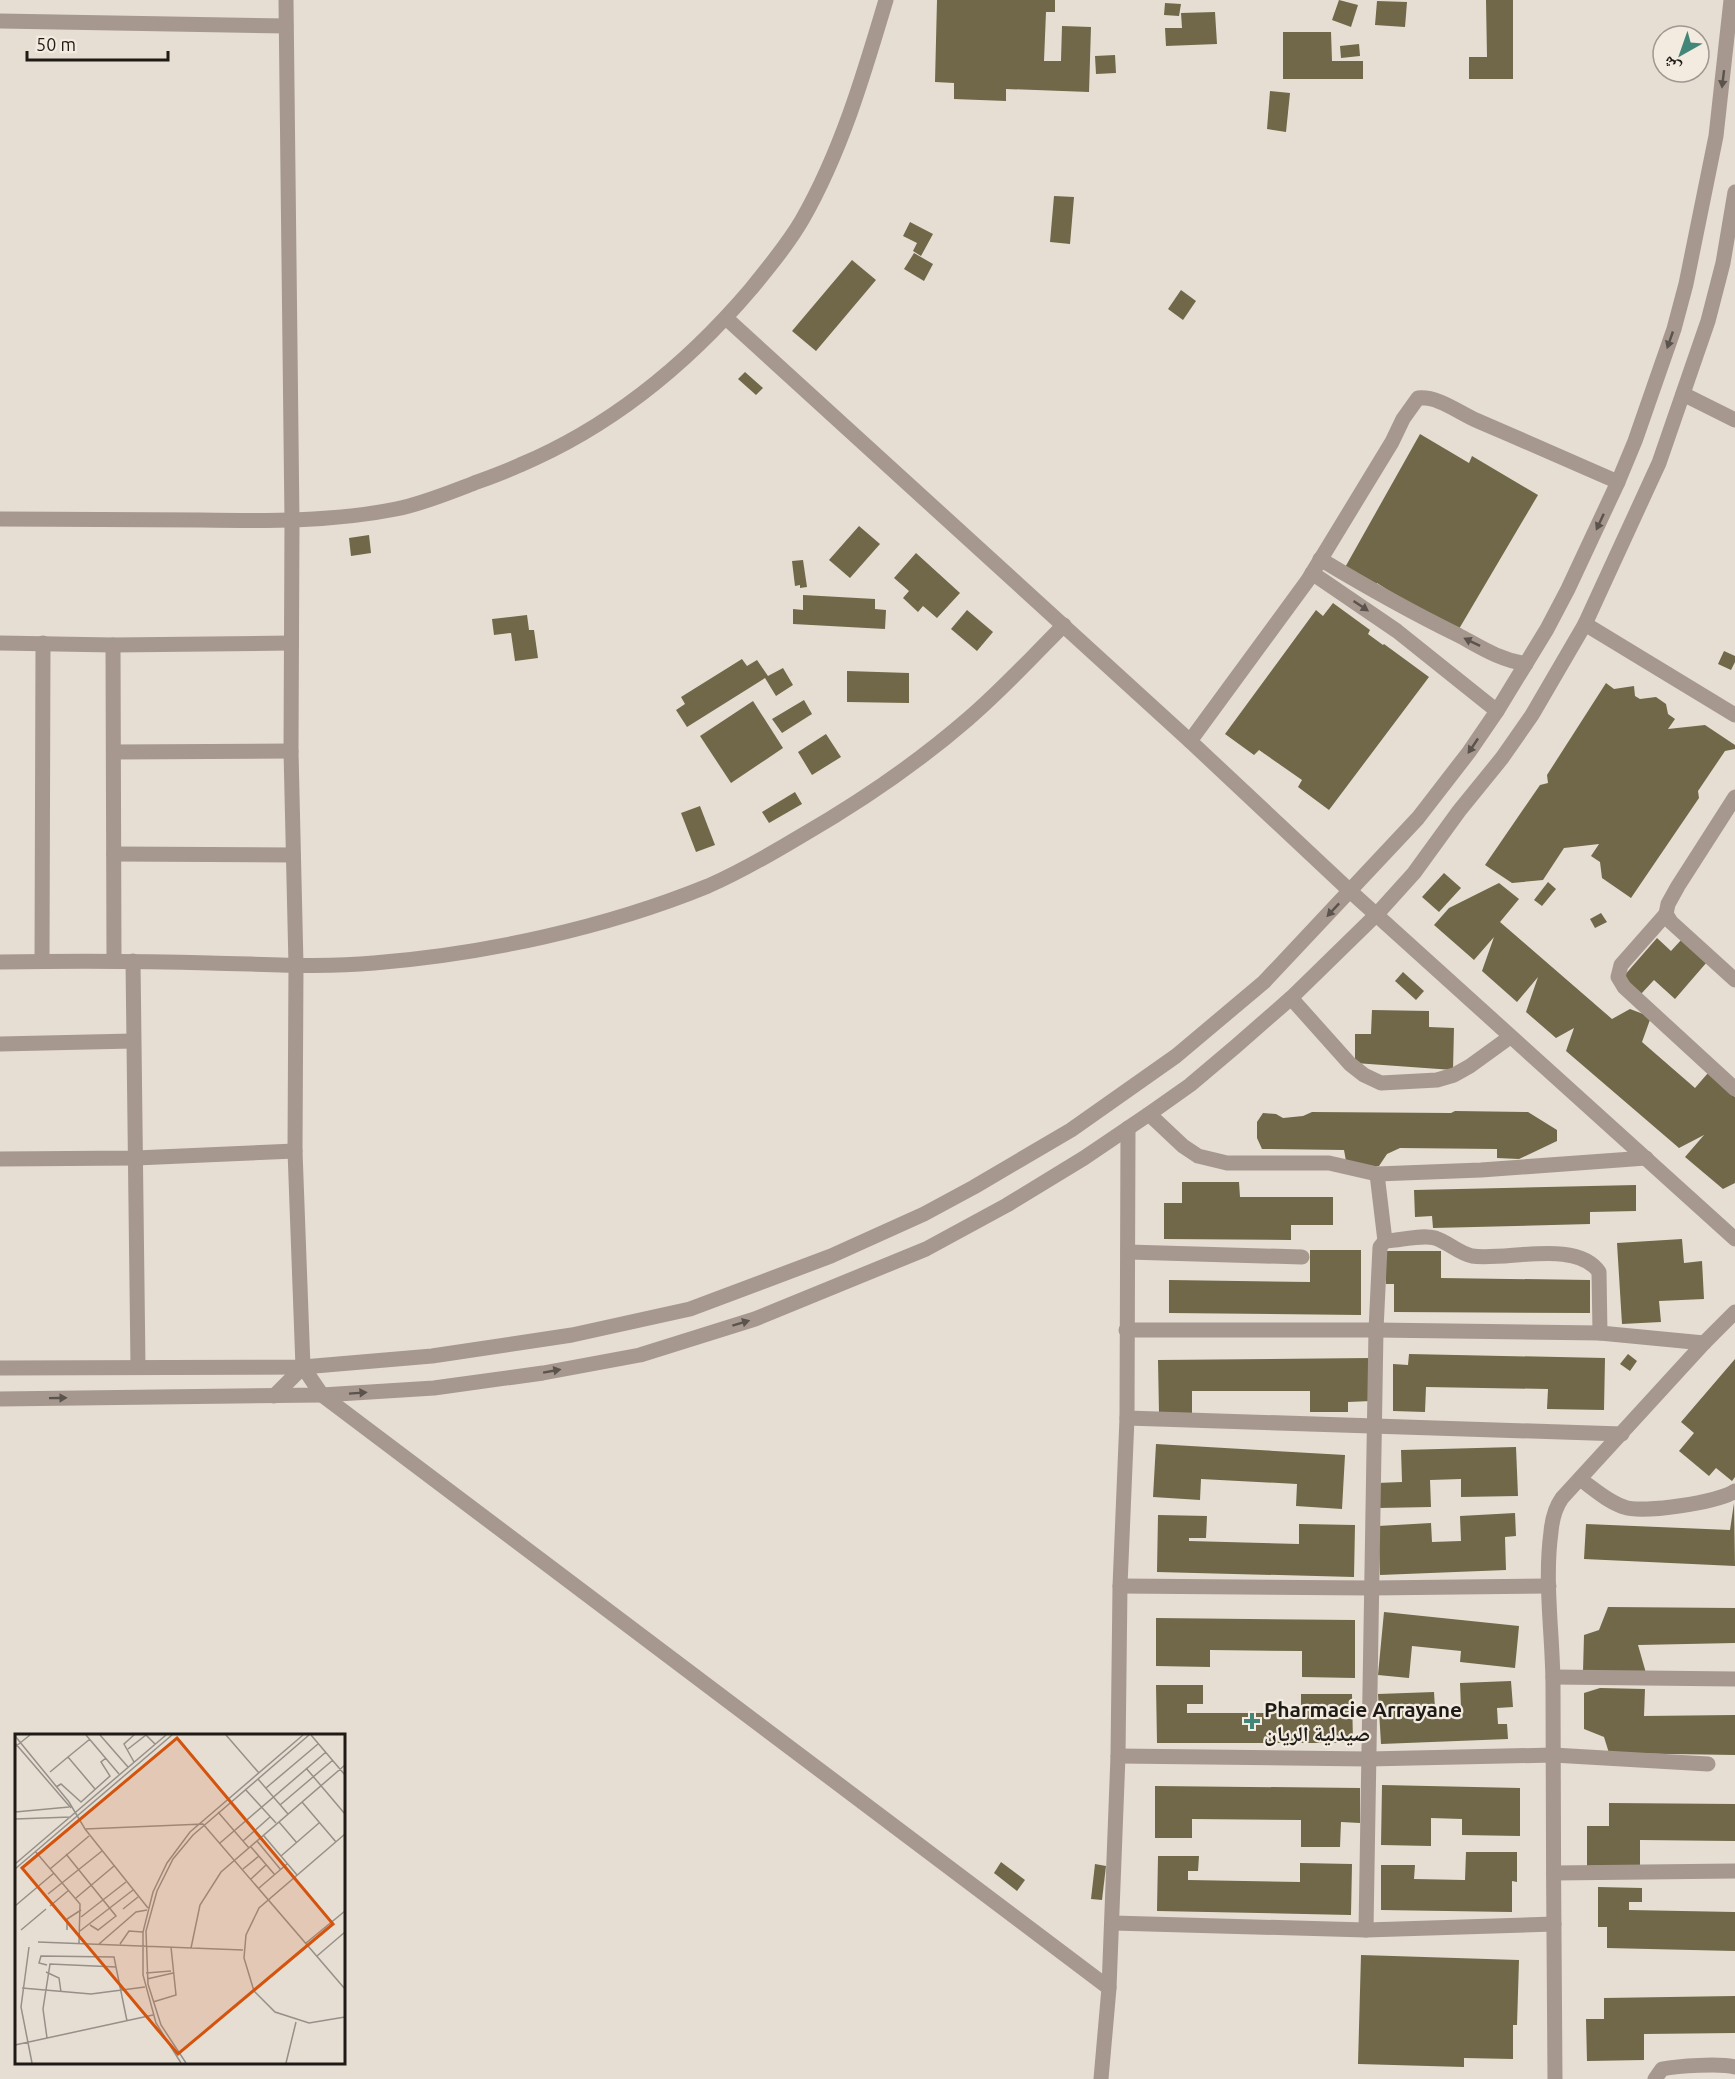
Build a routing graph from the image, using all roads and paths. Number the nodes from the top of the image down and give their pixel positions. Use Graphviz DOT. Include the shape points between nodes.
graph roads {
  1 [pos="286,0"];
  2 [pos="886,0"];
  3 [pos="1731,0"];
  4 [pos="0,21"];
  5 [pos="286,26"];
  6 [pos="1735,192"];
  7 [pos="726,318"];
  8 [pos="1683,394"];
  9 [pos="1735,420"];
  10 [pos="1618,482"];
  11 [pos="0,519"];
  12 [pos="292,521"];
  13 [pos="1316,566"];
  14 [pos="1411,612"];
  15 [pos="1585,624"];
  16 [pos="1064,625"];
  17 [pos="1397,631"];
  18 [pos="0,642"];
  19 [pos="43,643"];
  20 [pos="291,643"];
  21 [pos="113,645"];
  22 [pos="1526,664"];
  23 [pos="1497,711"];
  24 [pos="1735,715"];
  25 [pos="1191,741"];
  26 [pos="291,751"];
  27 [pos="114,752"];
  28 [pos="1735,797"];
  29 [pos="114,854"];
  30 [pos="292,855"];
  31 [pos="1350,891"];
  32 [pos="1377,914"];
  33 [pos="1666,914"];
  34 [pos="114,960"];
  35 [pos="42,961"];
  36 [pos="133,961"];
  37 [pos="0,962"];
  38 [pos="296,965"];
  39 [pos="1735,980"];
  40 [pos="1291,998"];
  41 [pos="1510,1037"];
  42 [pos="133,1041"];
  43 [pos="0,1044"];
  44 [pos="1735,1089"];
  45 [pos="1149,1114"];
  46 [pos="1128,1128"];
  47 [pos="295,1151"];
  48 [pos="136,1158"];
  49 [pos="1646,1158"];
  50 [pos="0,1159"];
  51 [pos="1377,1174"];
  52 [pos="1735,1239"];
  53 [pos="1385,1241"];
  54 [pos="1128,1252"];
  55 [pos="1302,1257"];
  56 [pos="1735,1312"];
  57 [pos="1126,1330"];
  58 [pos="1376,1330"];
  59 [pos="1600,1333"];
  60 [pos="1704,1343"];
  61 [pos="138,1367"];
  62 [pos="303,1367"];
  63 [pos="0,1368"];
  64 [pos="322,1395"];
  65 [pos="274,1396"];
  66 [pos="0,1399"];
  67 [pos="1127,1418"];
  68 [pos="1374,1424"];
  69 [pos="1622,1434"];
  70 [pos="1580,1479"];
  71 [pos="1735,1491"];
  72 [pos="1120,1586"];
  73 [pos="1549,1586"];
  74 [pos="1371,1588"];
  75 [pos="1553,1677"];
  76 [pos="1735,1679"];
  77 [pos="1553,1755"];
  78 [pos="1118,1756"];
  79 [pos="1368,1759"];
  80 [pos="1708,1764"];
  81 [pos="1735,1871"];
  82 [pos="1554,1873"];
  83 [pos="1113,1923"];
  84 [pos="1554,1924"];
  85 [pos="1366,1930"];
  86 [pos="1109,1988"];
  87 [pos="1735,2067"];
  88 [pos="1101,2079"];
  89 [pos="1555,2079"];
  90 [pos="1655,2079"];
  1 -- 5 [label="street"];
  2 -- 7 [label="street" via="832,160 807,211 772,264"];
  3 -- 10 [label="street, one-way" via="1716,136 1686,284 1674,329"];
  4 -- 5 [label="street"];
  5 -- 12 [label="street"];
  6 -- 8 [label="street" via="1723,263"];
  7 -- 12 [label="street" via="630,402 580,435 522,465 398,509"];
  7 -- 16 [label="street"];
  8 -- 9 [label="street"];
  8 -- 15 [label="street" via="1659,463"];
  10 -- 13 [label="street" via="1436,400 1418,398"];
  10 -- 22 [label="street, one-way" via="1568,589"];
  11 -- 12 [label="street"];
  12 -- 20 [label="street"];
  13 -- 14 [label="street"];
  13 -- 17 [label="street, one-way"];
  13 -- 25 [label="street"];
  14 -- 17 [label="street"];
  22 -- 14 [label="street, one-way" via="1504,659"];
  15 -- 24 [label="street"];
  15 -- 32 [label="street" via="1502,758 1414,873"];
  16 -- 25 [label="street"];
  16 -- 38 [label="street" via="968,719 910,766 850,808 711,885 651,908 513,943 372,963"];
  17 -- 23 [label="street"];
  18 -- 19 [label="street"];
  19 -- 21 [label="street"];
  19 -- 35 [label="street"];
  20 -- 21 [label="street"];
  20 -- 26 [label="street"];
  21 -- 27 [label="street"];
  22 -- 23 [label="street"];
  23 -- 31 [label="street, one-way" via="1418,818"];
  25 -- 31 [label="street"];
  26 -- 27 [label="street"];
  26 -- 30 [label="street"];
  27 -- 29 [label="street"];
  28 -- 33 [label="street" via="1678,886"];
  29 -- 30 [label="street"];
  29 -- 34 [label="street"];
  30 -- 38 [label="street"];
  31 -- 32 [label="street"];
  31 -- 62 [label="street, one-way" via="1264,982 1176,1056 1071,1130 924,1215 831,1256 690,1309 500,1347"];
  32 -- 40 [label="street"];
  32 -- 41 [label="street"];
  33 -- 39 [label="street"];
  33 -- 44 [label="street" via="1621,964 1618,977 1624,987"];
  34 -- 35 [label="street"];
  34 -- 36 [label="street"];
  35 -- 37 [label="street"];
  36 -- 38 [label="street"];
  36 -- 42 [label="street"];
  38 -- 47 [label="street"];
  40 -- 41 [label="street" via="1350,1064 1381,1083 1437,1080 1454,1075"];
  40 -- 45 [label="street" via="1190,1085"];
  41 -- 49 [label="street"];
  42 -- 43 [label="street"];
  42 -- 48 [label="street"];
  45 -- 46 [label="street"];
  45 -- 51 [label="street" via="1183,1146 1210,1160 1246,1164 1329,1163"];
  46 -- 54 [label="street"];
  64 -- 46 [label="street, one-way" via="434,1388 640,1355 755,1318 926,1249 1007,1205"];
  47 -- 48 [label="street"];
  47 -- 62 [label="street"];
  48 -- 50 [label="street"];
  48 -- 61 [label="street"];
  49 -- 51 [label="street"];
  49 -- 52 [label="street"];
  51 -- 53 [label="street"];
  53 -- 58 [label="street" via="1379,1251"];
  53 -- 59 [label="street" via="1433,1237 1473,1256 1582,1257 1599,1272"];
  54 -- 55 [label="street"];
  54 -- 57 [label="street"];
  56 -- 60 [label="street"];
  57 -- 58 [label="street"];
  57 -- 67 [label="street"];
  58 -- 59 [label="street"];
  58 -- 68 [label="street"];
  59 -- 60 [label="street"];
  60 -- 69 [label="street"];
  61 -- 62 [label="street"];
  61 -- 63 [label="street"];
  62 -- 64 [label="street"];
  62 -- 65 [label="street"];
  64 -- 65 [label="street"];
  64 -- 86 [label="street"];
  66 -- 65 [label="street, one-way"];
  67 -- 68 [label="street"];
  67 -- 72 [label="street"];
  68 -- 69 [label="street"];
  68 -- 74 [label="street"];
  69 -- 70 [label="street"];
  70 -- 71 [label="street" via="1624,1508 1634,1509 1702,1502"];
  70 -- 73 [label="street" via="1559,1503 1552,1521"];
  72 -- 74 [label="street"];
  72 -- 78 [label="street"];
  73 -- 74 [label="street"];
  73 -- 75 [label="street"];
  74 -- 79 [label="street"];
  75 -- 76 [label="street"];
  75 -- 77 [label="street"];
  77 -- 79 [label="street"];
  77 -- 80 [label="street"];
  77 -- 82 [label="street"];
  78 -- 79 [label="street"];
  78 -- 83 [label="street"];
  79 -- 85 [label="street"];
  81 -- 82 [label="street"];
  82 -- 84 [label="street"];
  83 -- 85 [label="street"];
  83 -- 86 [label="street"];
  84 -- 85 [label="street"];
  84 -- 89 [label="street"];
  86 -- 88 [label="street"];
  87 -- 90 [label="street" via="1662,2069"];
}
